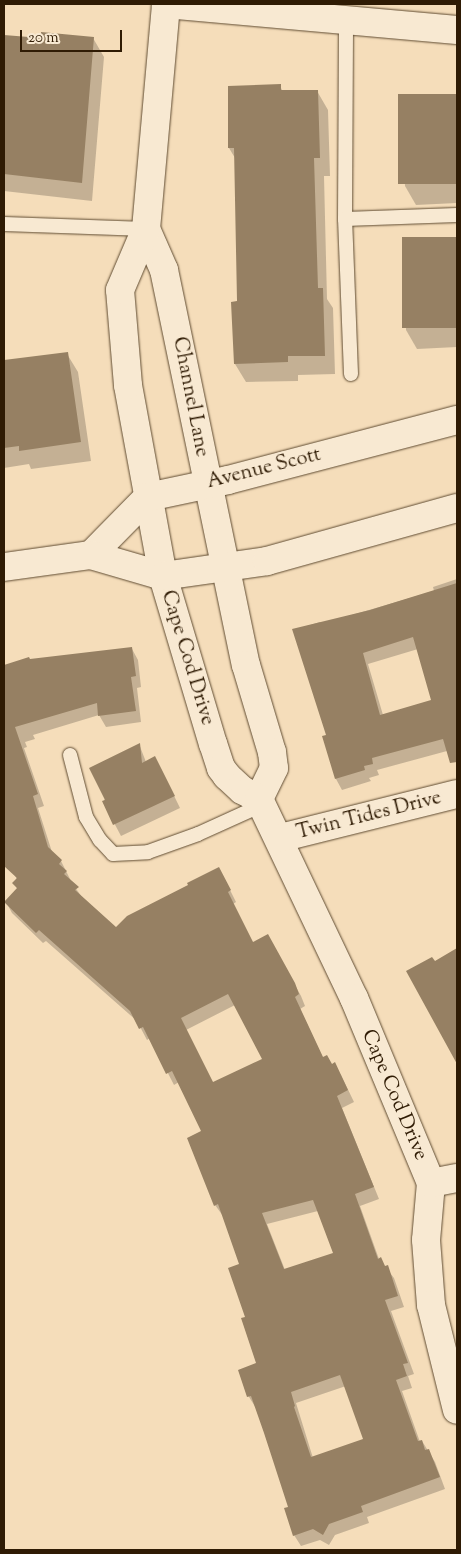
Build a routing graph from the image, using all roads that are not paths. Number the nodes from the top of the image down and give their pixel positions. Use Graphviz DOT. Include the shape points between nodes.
graph roads {
  1 [pos="166,4"];
  2 [pos="346,22"];
  3 [pos="457,30"];
  4 [pos="457,214"];
  5 [pos="345,219"];
  6 [pos="4,224"];
  7 [pos="146,229"];
  8 [pos="351,374"];
  9 [pos="457,420"];
  10 [pos="208,483"];
  11 [pos="148,497"];
  12 [pos="457,508"];
  13 [pos="91,555"];
  14 [pos="4,567"];
  15 [pos="226,568"];
  16 [pos="163,576"];
  17 [pos="70,755"];
  18 [pos="457,794"];
  19 [pos="261,802"];
  20 [pos="280,838"];
  21 [pos="457,1178"];
  22 [pos="431,1183"];
  23 [pos="457,1410"];
  1 -- 2 [label="street"];
  1 -- 7 [label="street"];
  2 -- 3 [label="street"];
  2 -- 5 [label="lane"];
  4 -- 5 [label="lane"];
  5 -- 8 [label="lane"];
  6 -- 7 [label="lane"];
  7 -- 10 [label="street, Channel Lane" via="164,270"];
  7 -- 11 [label="street, Cape Cod Drive" via="120,290 128,385"];
  9 -- 10 [label="street, Avenue Scott"];
  10 -- 11 [label="street, Avenue Scott"];
  10 -- 15 [label="street, Channel Lane"];
  11 -- 13 [label="street"];
  11 -- 16 [label="street, Cape Cod Drive"];
  12 -- 15 [label="street" via="267,561"];
  13 -- 14 [label="street"];
  13 -- 16 [label="street"];
  15 -- 16 [label="street"];
  15 -- 19 [label="street" via="246,665 272,752 274,768"];
  16 -- 19 [label="street, Cape Cod Drive" via="221,768 242,790"];
  17 -- 19 [label="lane" via="86,817 113,854 148,852 198,834"];
  18 -- 20 [label="street, Twin Tides Drive"];
  19 -- 20 [label="street, Cape Cod Drive"];
  20 -- 22 [label="street, Cape Cod Drive" via="354,998"];
  21 -- 22 [label="street"];
  22 -- 23 [label="street, Cape Cod Drive" via="426,1240 431,1305"];
}
